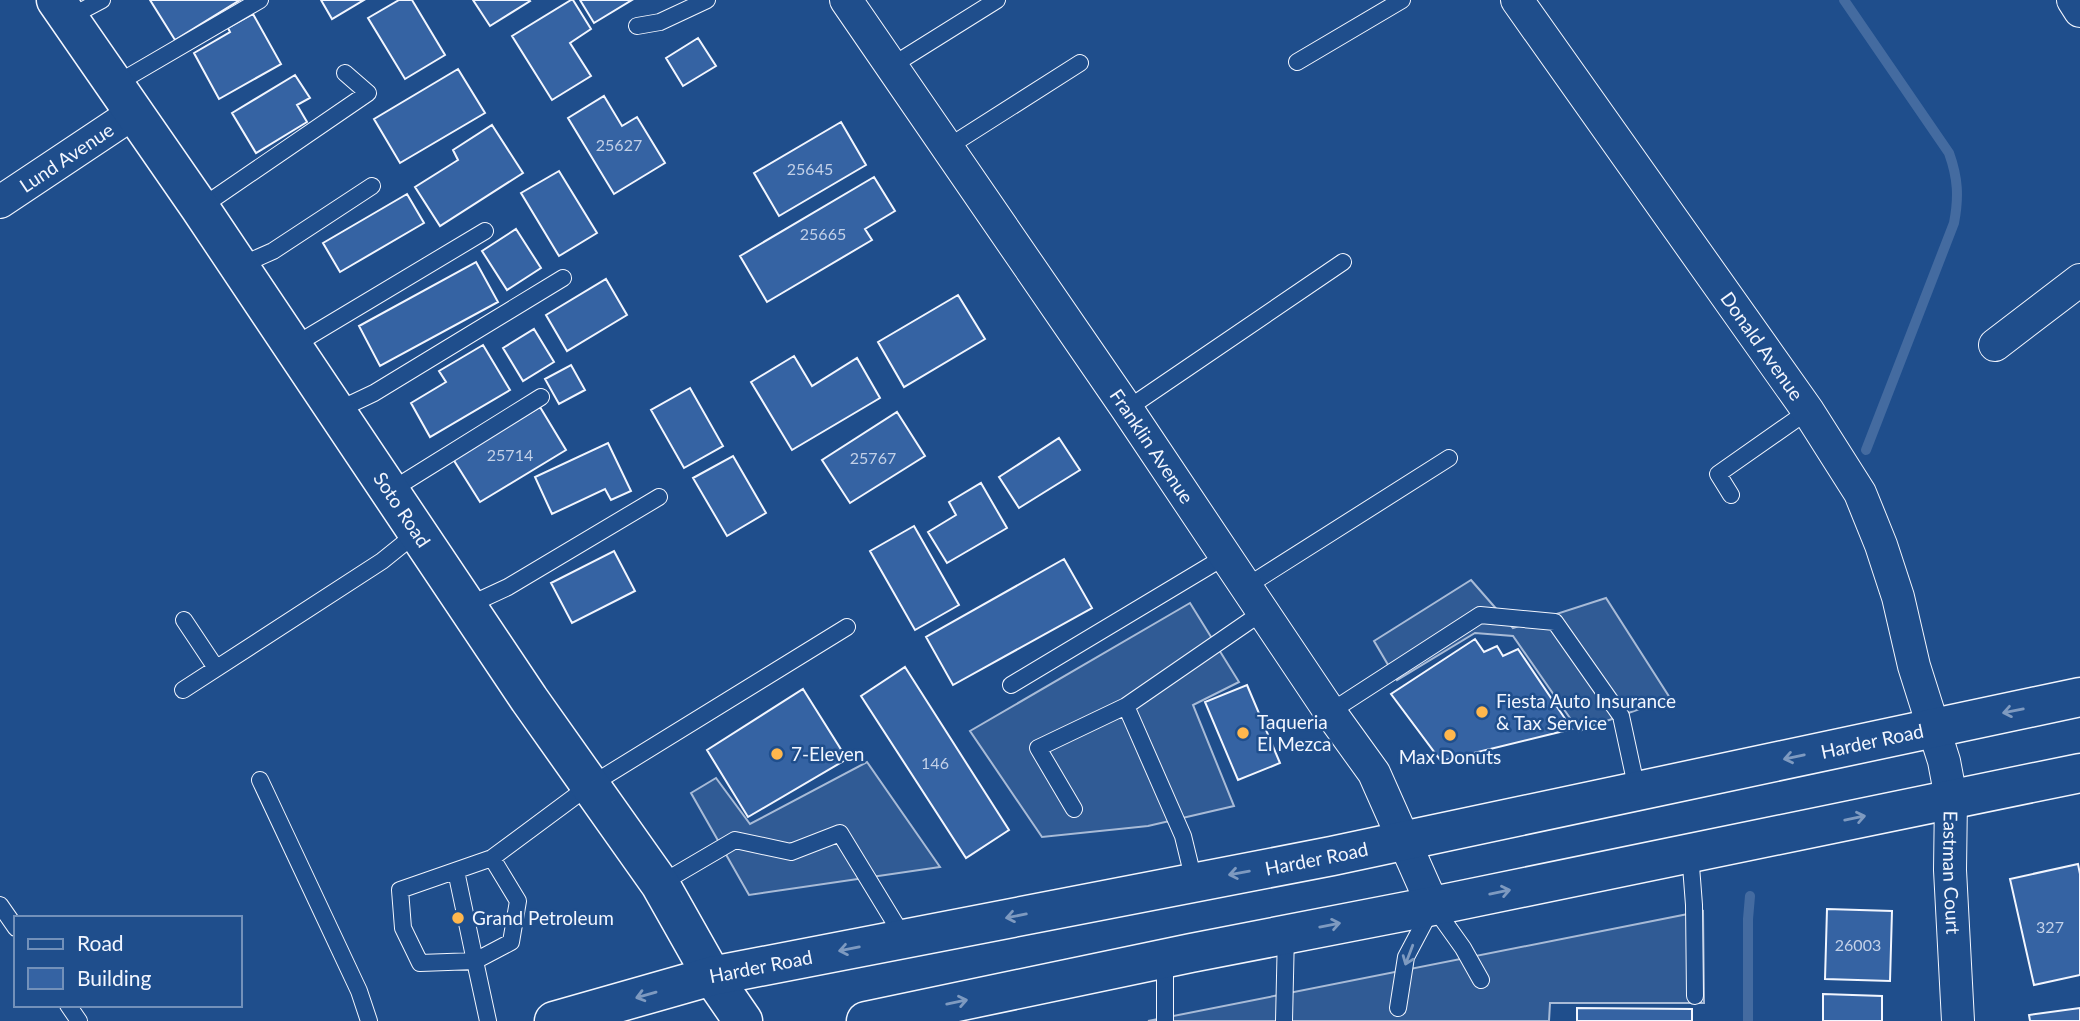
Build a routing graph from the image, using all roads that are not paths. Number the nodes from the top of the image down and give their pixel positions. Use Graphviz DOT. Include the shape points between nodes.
graph roads {
  1 [pos="102,0"];
  2 [pos="260,0"];
  3 [pos="707,0"];
  4 [pos="846,0"];
  5 [pos="997,0"];
  6 [pos="1402,0"];
  7 [pos="1517,0"];
  8 [pos="2073,0"];
  9 [pos="62,9"];
  10 [pos="2080,11"];
  11 [pos="637,26"];
  12 [pos="1297,62"];
  13 [pos="1080,63"];
  14 [pos="893,65"];
  15 [pos="345,72"];
  16 [pos="125,98"];
  17 [pos="948,147"];
  18 [pos="372,186"];
  19 [pos="0,202"];
  20 [pos="200,208"];
  21 [pos="485,231"];
  22 [pos="1343,262"];
  23 [pos="239,266"];
  24 [pos="563,278"];
  25 [pos="2080,280"];
  26 [pos="1995,345"];
  27 [pos="293,346"];
  28 [pos="541,397"];
  29 [pos="1127,409"];
  30 [pos="336,411"];
  31 [pos="1808,411"];
  32 [pos="1449,458"];
  33 [pos="390,491"];
  34 [pos="1731,495"];
  35 [pos="659,497"];
  36 [pos="418,532"];
  37 [pos="1226,556"];
  38 [pos="1255,598"];
  39 [pos="467,606"];
  40 [pos="184,620"];
  41 [pos="847,627"];
  42 [pos="216,668"];
  43 [pos="1011,685"];
  44 [pos="183,690"];
  45 [pos="2080,697"];
  46 [pos="1126,706"];
  47 [pos="1330,712"];
  48 [pos="1933,727"];
  49 [pos="2080,773"];
  50 [pos="260,780"];
  51 [pos="589,786"];
  52 [pos="1637,790"];
  53 [pos="1951,798"];
  54 [pos="1074,809"];
  55 [pos="1402,840"];
  56 [pos="1690,853"];
  57 [pos="492,858"];
  58 [pos="456,871"];
  59 [pos="1194,881"];
  60 [pos="660,884"];
  61 [pos="0,905"];
  62 [pos="1433,906"];
  63 [pos="14,925"];
  64 [pos="1286,933"];
  65 [pos="904,938"];
  66 [pos="1165,958"];
  67 [pos="475,961"];
  68 [pos="712,976"];
  69 [pos="1481,980"];
  70 [pos="1695,996"];
  71 [pos="1398,1008"];
  72 [pos="369,1021"];
  73 [pos="488,1021"];
  74 [pos="554,1021"];
  75 [pos="743,1021"];
  76 [pos="866,1021"];
  77 [pos="1165,1021"];
  78 [pos="1284,1021"];
  79 [pos="1958,1021"];
  1 -- 9 [label="lane"];
  2 -- 16 [label="lane"];
  3 -- 11 [label="lane" via="660,22"];
  4 -- 14 [label="street, Franklin Avenue"];
  5 -- 14 [label="lane"];
  6 -- 12 [label="lane"];
  7 -- 31 [label="street, Donald Avenue"];
  8 -- 10 [label="street"];
  9 -- 16 [label="main road, Soto Road"];
  13 -- 17 [label="lane"];
  14 -- 17 [label="street, Franklin Avenue"];
  15 -- 20 [label="lane" via="368,93"];
  16 -- 19 [label="street, Lund Avenue"];
  16 -- 20 [label="main road, Soto Road"];
  17 -- 29 [label="street, Franklin Avenue"];
  18 -- 23 [label="lane" via="272,251"];
  20 -- 23 [label="main road, Soto Road"];
  21 -- 27 [label="lane"];
  22 -- 29 [label="lane"];
  23 -- 27 [label="main road, Soto Road"];
  24 -- 30 [label="lane" via="374,393"];
  25 -- 26 [label="street"];
  27 -- 30 [label="main road, Soto Road"];
  28 -- 33 [label="lane"];
  29 -- 37 [label="street, Franklin Avenue"];
  30 -- 33 [label="main road, Soto Road"];
  31 -- 34 [label="lane" via="1718,474"];
  31 -- 48 [label="street, Donald Avenue" via="1860,493 1881,545"];
  32 -- 38 [label="lane"];
  33 -- 36 [label="main road, Soto Road"];
  35 -- 39 [label="lane" via="508,587"];
  36 -- 39 [label="main road, Soto Road"];
  36 -- 42 [label="lane" via="382,561"];
  37 -- 38 [label="street, Franklin Avenue"];
  37 -- 43 [label="lane"];
  38 -- 46 [label="lane"];
  38 -- 47 [label="street, Franklin Avenue"];
  39 -- 51 [label="main road, Soto Road"];
  40 -- 42 [label="lane"];
  41 -- 51 [label="lane"];
  42 -- 44 [label="lane"];
  45 -- 48 [label="main road, Harder Road, one-way"];
  46 -- 54 [label="lane" via="1038,748"];
  46 -- 59 [label="lane" via="1183,836"];
  47 -- 52 [label="lane" via="1480,615 1555,622 1621,716"];
  47 -- 55 [label="street, Franklin Avenue" via="1374,773"];
  48 -- 52 [label="main road, Harder Road, one-way"];
  48 -- 53 [label="street, Eastman Court"];
  49 -- 53 [label="main road"];
  50 -- 72 [label="lane"];
  51 -- 57 [label="lane"];
  51 -- 60 [label="main road, Soto Road"];
  52 -- 55 [label="main road, Harder Road"];
  56 -- 53 [label="main road, one-way"];
  53 -- 79 [label="street, Eastman Court"];
  55 -- 59 [label="main road, Harder Road, one-way"];
  55 -- 62 [label="street, Franklin Avenue"];
  62 -- 56 [label="main road, one-way"];
  56 -- 70 [label="lane"];
  57 -- 58 [label="lane"];
  57 -- 67 [label="lane" via="518,901 511,942"];
  58 -- 67 [label="lane"];
  58 -- 67 [label="lane" via="400,890 403,928 420,963"];
  59 -- 65 [label="main road, Harder Road, one-way"];
  60 -- 65 [label="lane" via="735,840 791,852 840,833"];
  60 -- 68 [label="main road, Soto Road"];
  61 -- 63 [label="lane"];
  64 -- 62 [label="main road, one-way"];
  62 -- 69 [label="lane"];
  62 -- 71 [label="lane, one-way" via="1406,957"];
  64 -- 66 [label="main road"];
  64 -- 78 [label="lane"];
  65 -- 68 [label="main road, Harder Road, one-way"];
  76 -- 66 [label="main road, one-way"];
  66 -- 77 [label="lane"];
  67 -- 73 [label="lane"];
  68 -- 74 [label="main road, Harder Road, one-way"];
  68 -- 75 [label="main road, Soto Road"];
}
